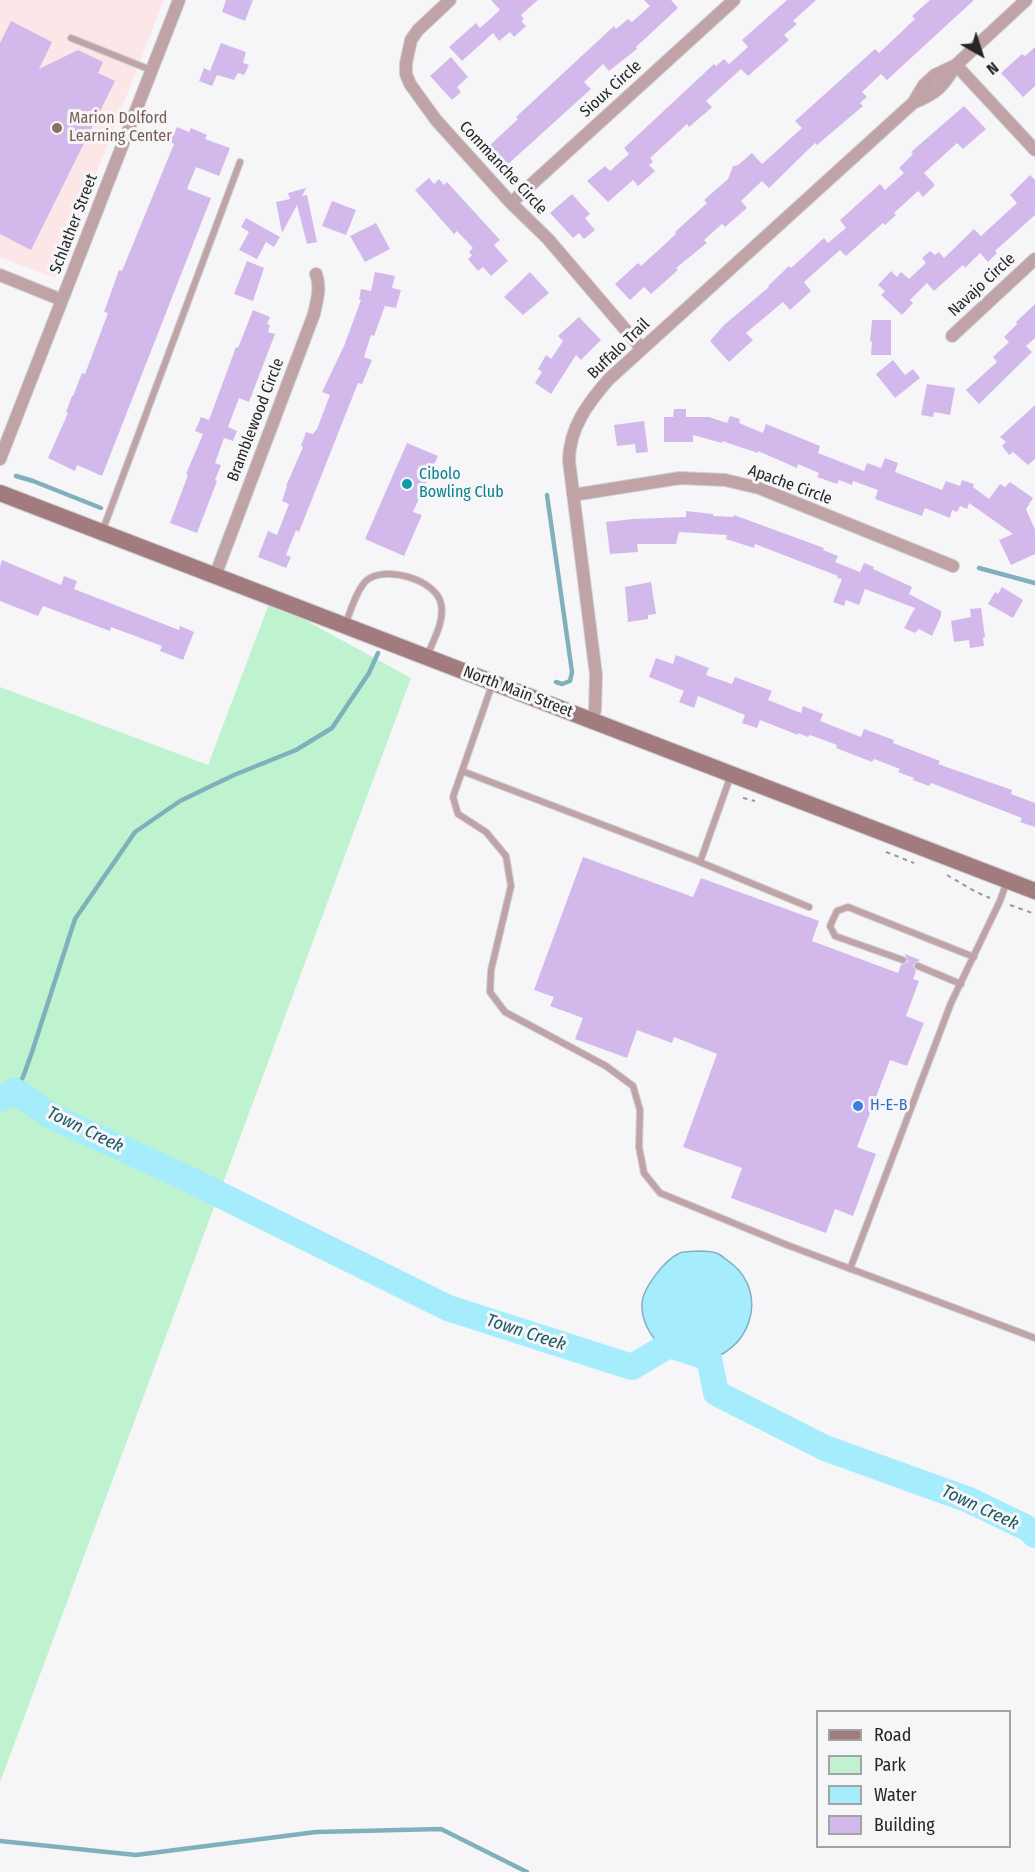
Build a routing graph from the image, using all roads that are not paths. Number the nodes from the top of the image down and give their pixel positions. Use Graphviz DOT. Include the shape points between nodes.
graph roads {
  1 [pos="179,0"];
  2 [pos="450,0"];
  3 [pos="734,0"];
  4 [pos="1026,0"];
  5 [pos="71,38"];
  6 [pos="956,64"];
  7 [pos="152,70"];
  8 [pos="1035,150"];
  9 [pos="240,162"];
  10 [pos="511,203"];
  11 [pos="1035,259"];
  12 [pos="316,274"];
  13 [pos="0,275"];
  14 [pos="62,300"];
  15 [pos="952,336"];
  16 [pos="642,348"];
  17 [pos="0,459"];
  18 [pos="0,493"];
  19 [pos="573,495"];
  20 [pos="102,532"];
  21 [pos="953,566"];
  22 [pos="215,576"];
  23 [pos="345,626"];
  24 [pos="426,657"];
  25 [pos="493,682"];
  26 [pos="592,720"];
  27 [pos="462,771"];
  28 [pos="732,774"];
  29 [pos="700,862"];
  30 [pos="1008,881"];
  31 [pos="1035,891"];
  32 [pos="809,907"];
  33 [pos="974,957"];
  34 [pos="903,960"];
  35 [pos="918,966"];
  36 [pos="961,984"];
  37 [pos="850,1269"];
  38 [pos="1035,1338"];
  1 -- 7 [label="street, Schlather Street"];
  2 -- 10 [label="street, Commanche Circle" via="411,40 406,74 417,97"];
  3 -- 10 [label="street, Sioux Circle"];
  4 -- 6 [label="street, Buffalo Trail"];
  5 -- 7 [label="lane"];
  6 -- 8 [label="street"];
  6 -- 16 [label="street, Buffalo Trail" via="935,75 913,103"];
  7 -- 14 [label="street, Schlather Street"];
  9 -- 20 [label="lane"];
  10 -- 16 [label="street, Commanche Circle" via="548,239"];
  11 -- 15 [label="street, Navajo Circle"];
  12 -- 22 [label="street, Bramblewood Circle" via="319,291 314,314"];
  13 -- 14 [label="street"];
  14 -- 17 [label="street, Schlather Street"];
  16 -- 19 [label="street, Buffalo Trail" via="597,393 576,425 569,450"];
  18 -- 20 [label="street, North Main Street"];
  19 -- 21 [label="street, Apache Circle" via="680,478 725,480 759,489"];
  19 -- 26 [label="street, Buffalo Trail" via="596,675"];
  20 -- 22 [label="street, North Main Street"];
  22 -- 23 [label="street, North Main Street"];
  23 -- 24 [label="street, North Main Street"];
  23 -- 24 [label="lane" via="367,580 381,574 401,575 420,582 434,590 441,603 442,616"];
  24 -- 25 [label="street, North Main Street"];
  25 -- 26 [label="street, North Main Street"];
  25 -- 27 [label="lane"];
  26 -- 28 [label="street, North Main Street"];
  27 -- 29 [label="lane"];
  27 -- 37 [label="lane" via="453,797 458,814 486,832 506,856 511,886 490,970 490,992 505,1012 606,1066 633,1086 640,1110 639,1147 644,1173 660,1193"];
  28 -- 29 [label="lane"];
  28 -- 30 [label="street, North Main Street"];
  29 -- 32 [label="lane"];
  30 -- 31 [label="street, North Main Street"];
  30 -- 33 [label="lane"];
  33 -- 34 [label="lane" via="848,907 837,911 830,926 835,936"];
  33 -- 36 [label="lane"];
  35 -- 36 [label="lane"];
  36 -- 37 [label="lane"];
  37 -- 38 [label="lane"];
}
